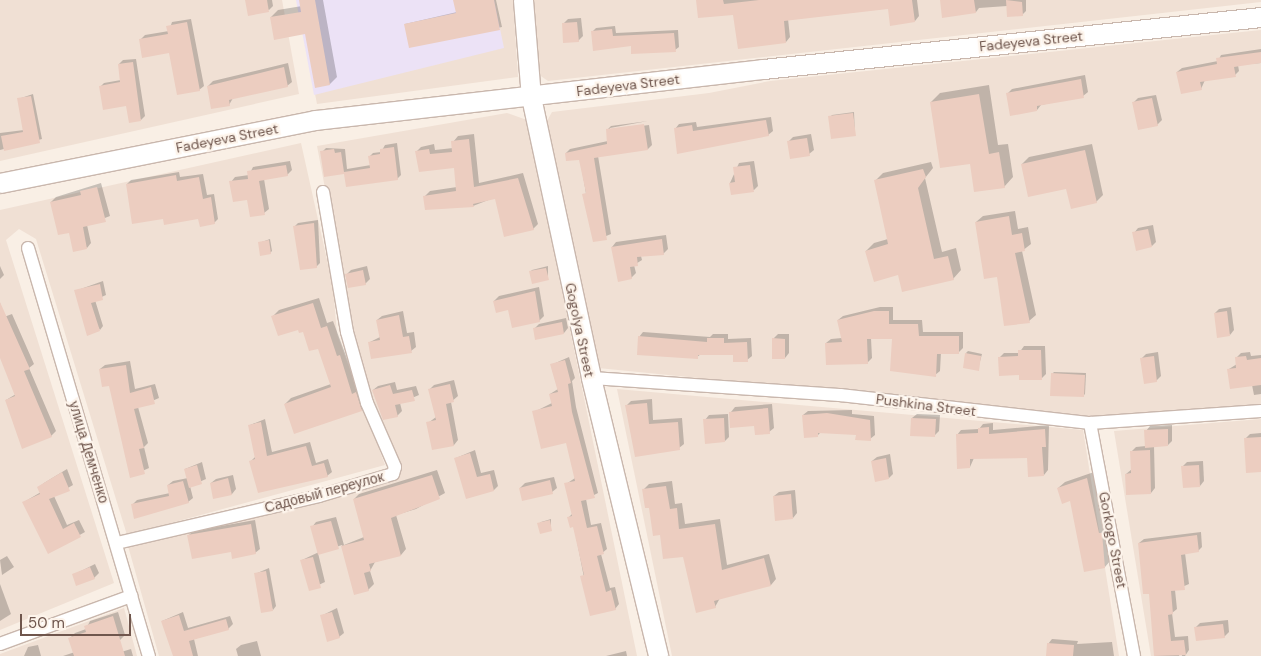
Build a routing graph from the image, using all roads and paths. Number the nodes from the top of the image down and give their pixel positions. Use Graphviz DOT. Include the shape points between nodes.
graph roads {
  1 [pos="523,0"];
  2 [pos="1261,16"];
  3 [pos="531,97"];
  4 [pos="0,183"];
  5 [pos="323,192"];
  6 [pos="28,248"];
  7 [pos="590,378"];
  8 [pos="1261,411"];
  9 [pos="1090,423"];
  10 [pos="117,543"];
  11 [pos="131,596"];
  12 [pos="0,644"];
  13 [pos="149,656"];
  14 [pos="658,656"];
  15 [pos="1134,656"];
  1 -- 3 [label="main road, Gogolya Street"];
  2 -- 3 [label="main road, Fadeyeva Street" via="763,68"];
  3 -- 4 [label="main road, Fadeyeva Street" via="315,120"];
  3 -- 7 [label="main road, Gogolya Street"];
  5 -- 10 [label="street, Садовый переулок" via="347,332 367,403 395,467 393,474 319,496"];
  6 -- 10 [label="street, улица Демченко"];
  7 -- 9 [label="street, Pushkina Street" via="840,394"];
  7 -- 14 [label="main road, Gogolya Street"];
  8 -- 9 [label="street, Pushkina Street"];
  9 -- 15 [label="street, Gorkogo Street"];
  10 -- 11 [label="street, улица Демченко"];
  11 -- 12 [label="street"];
  11 -- 13 [label="street, улица Демченко"];
}
